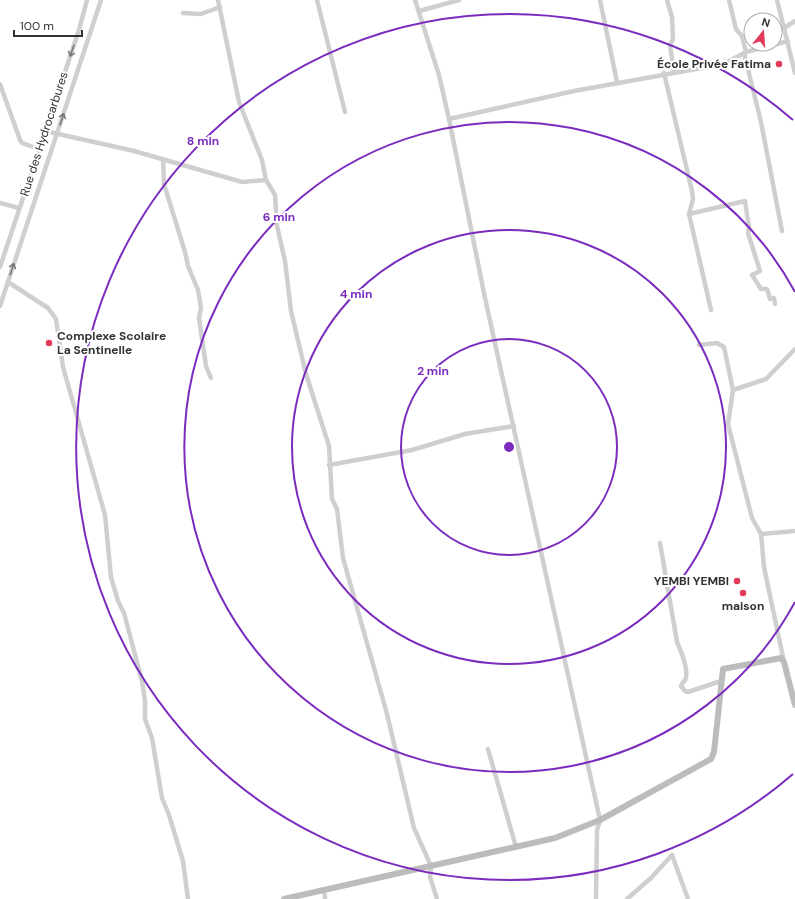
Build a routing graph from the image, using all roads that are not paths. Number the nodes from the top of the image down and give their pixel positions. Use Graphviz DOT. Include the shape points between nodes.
graph roads {
  1 [pos="87,0"];
  2 [pos="101,0"];
  3 [pos="218,0"];
  4 [pos="317,0"];
  5 [pos="415,0"];
  6 [pos="459,0"];
  7 [pos="600,0"];
  8 [pos="667,0"];
  9 [pos="729,0"];
  10 [pos="777,0"];
  11 [pos="220,7"];
  12 [pos="419,11"];
  13 [pos="183,13"];
  14 [pos="795,21"];
  15 [pos="784,28"];
  16 [pos="788,41"];
  17 [pos="745,53"];
  18 [pos="674,72"];
  19 [pos="664,73"];
  20 [pos="795,73"];
  21 [pos="617,82"];
  22 [pos="0,84"];
  23 [pos="345,112"];
  24 [pos="450,119"];
  25 [pos="45,131"];
  26 [pos="57,134"];
  27 [pos="39,149"];
  28 [pos="164,159"];
  29 [pos="266,180"];
  30 [pos="0,203"];
  31 [pos="19,208"];
  32 [pos="689,214"];
  33 [pos="782,231"];
  34 [pos="0,267"];
  35 [pos="8,282"];
  36 [pos="775,304"];
  37 [pos="0,306"];
  38 [pos="711,310"];
  39 [pos="699,344"];
  40 [pos="795,349"];
  41 [pos="211,378"];
  42 [pos="733,390"];
  43 [pos="514,426"];
  44 [pos="329,465"];
  45 [pos="795,531"];
  46 [pos="761,534"];
  47 [pos="660,543"];
  48 [pos="784,662"];
  49 [pos="721,681"];
  50 [pos="795,705"];
  51 [pos="488,748"];
  52 [pos="600,820"];
  53 [pos="516,846"];
  54 [pos="431,866"];
  55 [pos="324,889"];
  56 [pos="188,899"];
  57 [pos="284,899"];
  58 [pos="325,899"];
  59 [pos="437,899"];
  60 [pos="596,899"];
  61 [pos="627,899"];
  62 [pos="688,899"];
  1 -- 25 [label="street, Rue des Hydrocarbures, one-way"];
  26 -- 2 [label="street, one-way"];
  3 -- 11 [label="street"];
  4 -- 23 [label="street"];
  5 -- 12 [label="street"];
  6 -- 12 [label="street"];
  7 -- 21 [label="street"];
  8 -- 18 [label="street" via="672,17 673,39 670,45"];
  9 -- 17 [label="street" via="735,27 742,36"];
  10 -- 15 [label="street"];
  11 -- 13 [label="street" via="201,14"];
  11 -- 29 [label="street" via="239,102 262,160"];
  12 -- 24 [label="street"];
  14 -- 15 [label="street"];
  15 -- 16 [label="street"];
  16 -- 17 [label="street"];
  16 -- 20 [label="street"];
  17 -- 18 [label="street" via="724,64"];
  17 -- 33 [label="street"];
  18 -- 19 [label="street"];
  19 -- 21 [label="street"];
  19 -- 32 [label="street" via="692,191 693,199"];
  21 -- 24 [label="street"];
  22 -- 27 [label="street" via="20,140"];
  24 -- 43 [label="street" via="485,298"];
  25 -- 26 [label="street"];
  25 -- 27 [label="street, Rue des Hydrocarbures"];
  26 -- 28 [label="street"];
  35 -- 26 [label="street, one-way"];
  27 -- 31 [label="street, Rue des Hydrocarbures"];
  28 -- 29 [label="street" via="242,182"];
  28 -- 41 [label="street" via="164,184 188,266 198,290 206,366"];
  29 -- 44 [label="street" via="275,195 277,226 285,261 291,311 306,374 329,446"];
  30 -- 31 [label="street"];
  31 -- 34 [label="street, Rue des Hydrocarbures"];
  32 -- 36 [label="street" via="745,201 748,233 760,271 752,274 761,289 767,289 770,299 774,298"];
  32 -- 38 [label="street"];
  35 -- 37 [label="street"];
  35 -- 56 [label="street" via="48,308 56,319 63,367 105,515 111,577 124,613 142,682 145,719 152,738 162,798 170,814 183,861"];
  39 -- 42 [label="street" via="717,342 724,347"];
  40 -- 42 [label="street" via="766,379"];
  42 -- 46 [label="street" via="728,424 752,518"];
  43 -- 44 [label="street" via="465,434 412,450"];
  43 -- 52 [label="street"];
  44 -- 54 [label="street" via="332,499 337,509 345,565 387,714 414,828"];
  45 -- 46 [label="street"];
  46 -- 48 [label="street" via="764,568"];
  47 -- 49 [label="street" via="677,642 686,670 686,678 681,686 688,692"];
  48 -- 49 [label="street" via="778,658 723,669"];
  48 -- 50 [label="street"];
  49 -- 52 [label="street" via="714,752 711,759"];
  51 -- 53 [label="street"];
  52 -- 53 [label="street" via="555,838"];
  52 -- 60 [label="street" via="596,830"];
  53 -- 54 [label="street"];
  54 -- 55 [label="street"];
  54 -- 59 [label="street" via="430,877"];
  55 -- 57 [label="street"];
  55 -- 58 [label="street"];
  61 -- 62 [label="street" via="672,855"];
}
